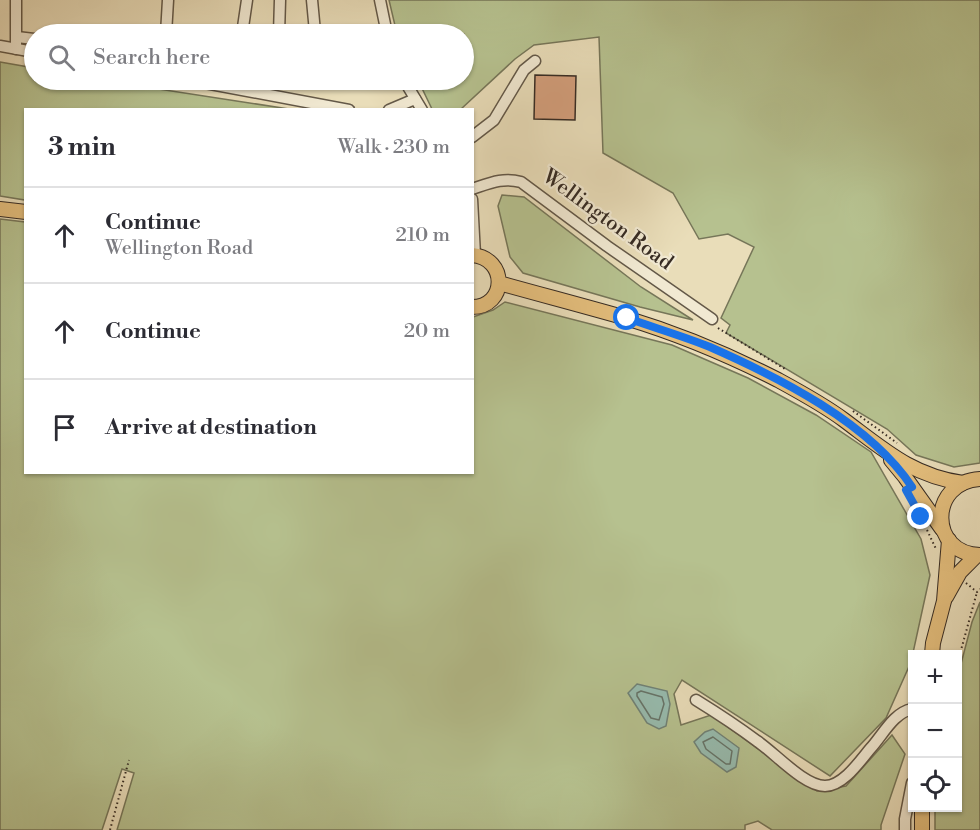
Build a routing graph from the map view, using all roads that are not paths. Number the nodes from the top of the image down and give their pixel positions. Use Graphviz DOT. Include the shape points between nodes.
graph roads {
  1 [pos="16,0"];
  2 [pos="168,0"];
  3 [pos="280,0"];
  4 [pos="312,0"];
  5 [pos="380,0"];
  6 [pos="246,4"];
  7 [pos="167,24"];
  8 [pos="243,24"];
  9 [pos="279,24"];
  10 [pos="314,24"];
  11 [pos="385,24"];
  12 [pos="17,36"];
  13 [pos="24,37"];
  14 [pos="0,46"];
  15 [pos="16,49"];
  16 [pos="24,50"];
  17 [pos="535,61"];
  18 [pos="242,90"];
  19 [pos="410,90"];
  20 [pos="415,99"];
  21 [pos="338,108"];
  22 [pos="394,108"];
  23 [pos="421,108"];
  24 [pos="474,135"];
  25 [pos="474,188"];
  26 [pos="0,208"];
  27 [pos="24,212"];
  28 [pos="474,255"];
  29 [pos="499,283"];
  30 [pos="474,307"];
  31 [pos="712,319"];
  32 [pos="882,450"];
  33 [pos="980,479"];
  34 [pos="963,483"];
  35 [pos="946,535"];
  36 [pos="978,555"];
  37 [pos="944,601"];
  38 [pos="932,650"];
  39 [pos="696,700"];
  40 [pos="908,710"];
  41 [pos="908,804"];
  42 [pos="922,812"];
  43 [pos="905,830"];
  44 [pos="922,830"];
  1 -- 12 [label="street"];
  2 -- 7 [label="street"];
  3 -- 9 [label="street"];
  4 -- 10 [label="street"];
  5 -- 11 [label="street"];
  6 -- 8 [label="street"];
  12 -- 13 [label="street"];
  12 -- 15 [label="street"];
  14 -- 15 [label="street"];
  15 -- 16 [label="street"];
  17 -- 24 [label="street" via="524,70 494,120"];
  18 -- 21 [label="street"];
  19 -- 20 [label="street"];
  20 -- 22 [label="street"];
  20 -- 23 [label="street"];
  25 -- 31 [label="street, Wellington Road" via="509,179 521,182"];
  26 -- 27 [label="main road"];
  28 -- 29 [label="main road" via="495,267"];
  29 -- 30 [label="main road" via="492,299"];
  29 -- 32 [label="main road" via="627,318 709,347 842,418"];
  32 -- 34 [label="main road" via="913,469"];
  32 -- 35 [label="main road"];
  33 -- 34 [label="main road"];
  34 -- 35 [label="main road" via="953,489 942,508"];
  35 -- 36 [label="main road" via="956,548"];
  35 -- 37 [label="main road"];
  36 -- 37 [label="main road" via="960,572"];
  37 -- 38 [label="main road"];
  39 -- 40 [label="street" via="812,782 826,786 839,782 900,713"];
  41 -- 43 [label="street"];
  42 -- 44 [label="main road"];
}
